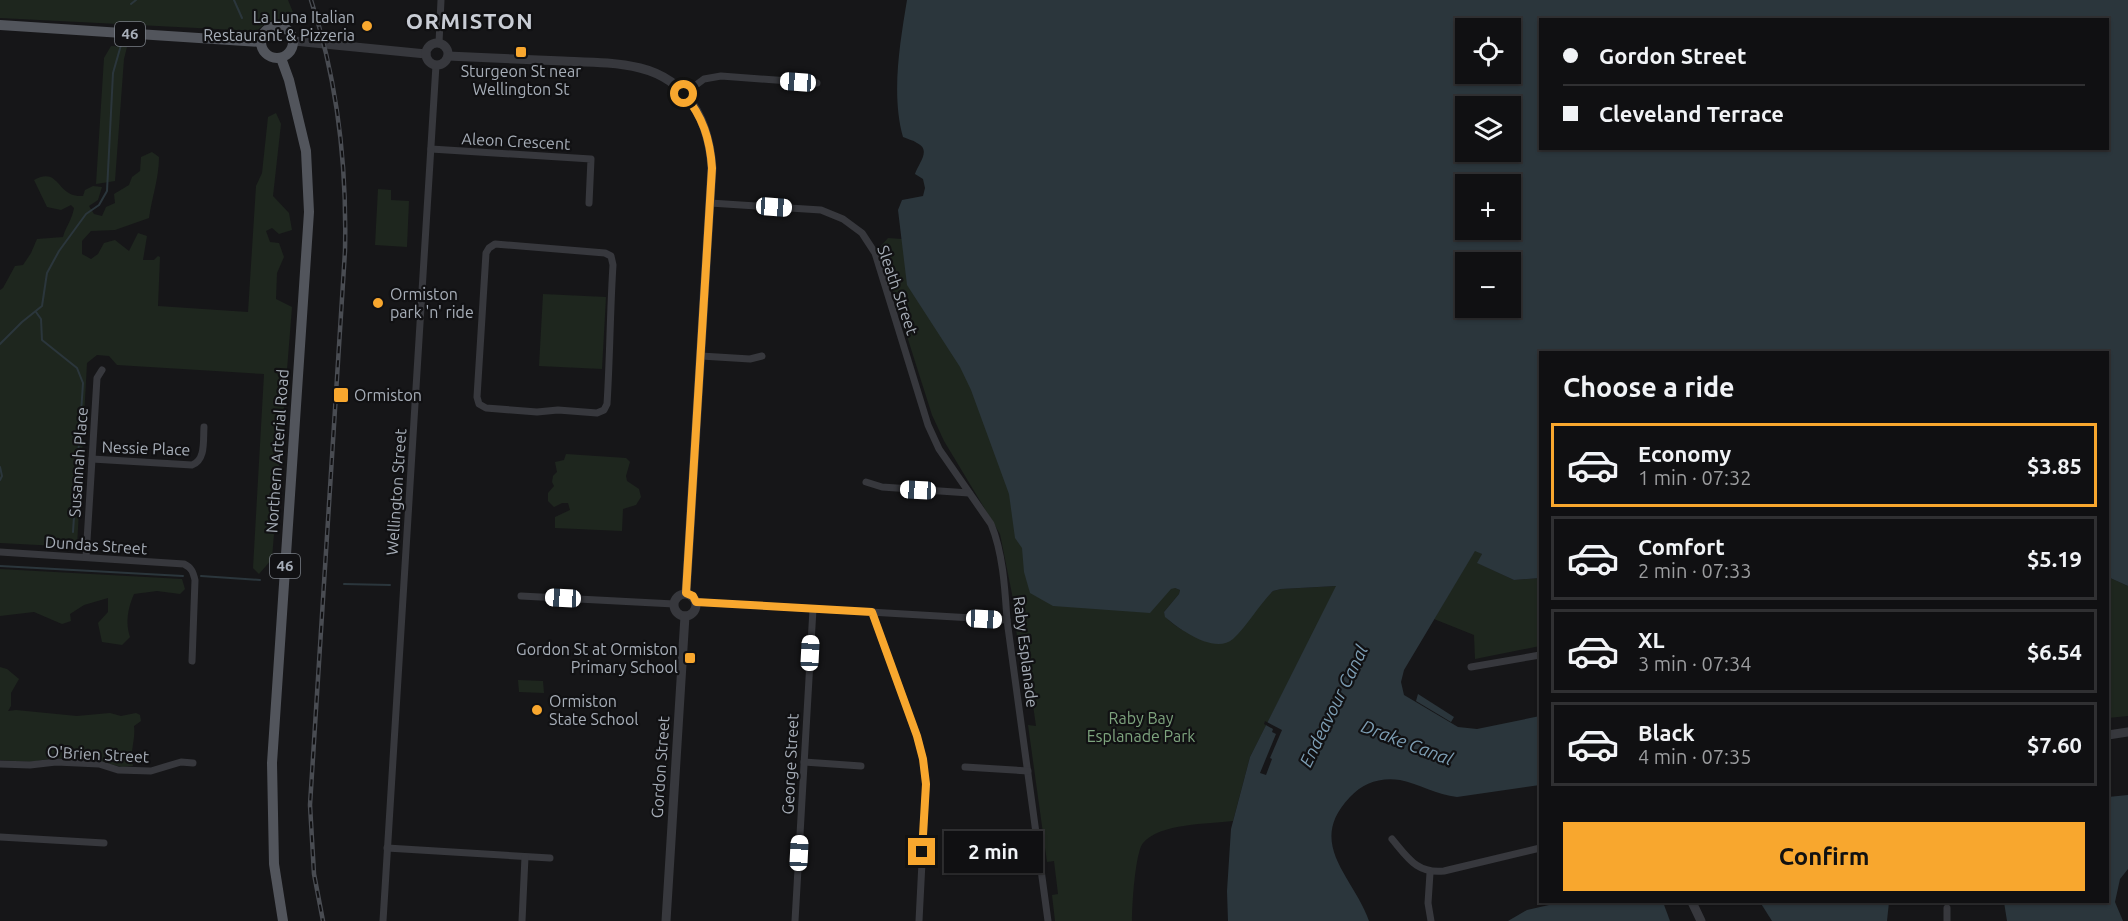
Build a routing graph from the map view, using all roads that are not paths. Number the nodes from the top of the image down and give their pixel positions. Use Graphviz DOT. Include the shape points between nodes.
graph roads {
  1 [pos="441,0"];
  2 [pos="0,26"];
  3 [pos="294,41"];
  4 [pos="261,42"];
  5 [pos="439,43"];
  6 [pos="426,54"];
  7 [pos="448,56"];
  8 [pos="281,58"];
  9 [pos="436,65"];
  10 [pos="817,83"];
  11 [pos="684,94"];
  12 [pos="430,149"];
  13 [pos="589,203"];
  14 [pos="710,203"];
  15 [pos="489,248"];
  16 [pos="701,356"];
  17 [pos="762,356"];
  18 [pos="102,370"];
  19 [pos="921,405"];
  20 [pos="204,427"];
  21 [pos="92,459"];
  22 [pos="866,482"];
  23 [pos="969,492"];
  24 [pos="0,552"];
  25 [pos="86,557"];
  26 [pos="686,593"];
  27 [pos="521,596"];
  28 [pos="696,602"];
  29 [pos="674,604"];
  30 [pos="813,609"];
  31 [pos="872,612"];
  32 [pos="685,616"];
  33 [pos="1007,620"];
  34 [pos="1539,656"];
  35 [pos="192,662"];
  36 [pos="1471,667"];
  37 [pos="2128,732"];
  38 [pos="2109,735"];
  39 [pos="804,762"];
  40 [pos="193,763"];
  41 [pos="0,764"];
  42 [pos="861,766"];
  43 [pos="965,767"];
  44 [pos="1028,771"];
  45 [pos="0,837"];
  46 [pos="1392,839"];
  47 [pos="104,843"];
  48 [pos="387,848"];
  49 [pos="1539,848"];
  50 [pos="525,856"];
  51 [pos="550,858"];
  52 [pos="1430,873"];
  53 [pos="1692,903"];
  54 [pos="1947,908"];
  55 [pos="283,921"];
  56 [pos="383,921"];
  57 [pos="522,921"];
  58 [pos="666,921"];
  59 [pos="795,921"];
  60 [pos="919,921"];
  61 [pos="1048,921"];
  62 [pos="1431,921"];
  63 [pos="1701,921"];
  64 [pos="1947,921"];
  1 -- 5 [label="street"];
  2 -- 4 [label="main road, 46"];
  3 -- 4 [label="main road" via="289,30 277,25 265,30"];
  3 -- 6 [label="street"];
  3 -- 8 [label="main road" via="291,52"];
  4 -- 8 [label="main road" via="267,55"];
  5 -- 6 [label="street" via="430,46"];
  5 -- 7 [label="street"];
  6 -- 9 [label="street" via="429,62"];
  7 -- 9 [label="street"];
  7 -- 11 [label="street" via="626,65 668,80"];
  8 -- 55 [label="main road, Northern Arterial Road / 46" via="306,151 309,212 272,763 274,864"];
  9 -- 12 [label="street, Wellington Street"];
  10 -- 11 [label="street" via="721,76 704,79"];
  11 -- 14 [label="street" via="697,111 710,142"];
  12 -- 13 [label="street, Aleon Crescent" via="591,159"];
  12 -- 48 [label="street, Wellington Street"];
  14 -- 16 [label="street"];
  14 -- 19 [label="street, Sleath Street" via="821,210 862,233 875,253"];
  15 -- 15 [label="street" via="495,244 611,256 612,327 604,410 537,412 486,408 479,404"];
  16 -- 17 [label="street"];
  16 -- 26 [label="street"];
  18 -- 21 [label="street, Susannah Place" via="97,378"];
  19 -- 23 [label="street, Raby Esplanade" via="939,448"];
  20 -- 21 [label="street, Nessie Place" via="201,458 192,465"];
  21 -- 25 [label="street, Susannah Place"];
  22 -- 23 [label="street" via="882,487"];
  23 -- 33 [label="street, Raby Esplanade" via="995,535"];
  24 -- 25 [label="street, Dundas Street"];
  25 -- 35 [label="street, Dundas Street" via="189,566 195,580"];
  26 -- 28 [label="street"];
  26 -- 29 [label="street" via="676,597"];
  27 -- 29 [label="street"];
  28 -- 30 [label="street"];
  28 -- 32 [label="street" via="694,612"];
  29 -- 32 [label="street" via="676,611"];
  30 -- 31 [label="street"];
  30 -- 39 [label="street, George Street"];
  31 -- 33 [label="street"];
  31 -- 60 [label="street" via="923,759 926,784"];
  32 -- 58 [label="street, Gordon Street"];
  33 -- 44 [label="street, Raby Esplanade"];
  34 -- 36 [label="street"];
  37 -- 38 [label="street"];
  39 -- 42 [label="street"];
  39 -- 59 [label="street, George Street"];
  40 -- 41 [label="street, O'Brien Street" via="181,762 151,771 56,762"];
  43 -- 44 [label="street"];
  44 -- 61 [label="street, Raby Esplanade"];
  45 -- 47 [label="street"];
  46 -- 52 [label="street" via="1416,866"];
  48 -- 50 [label="street"];
  48 -- 56 [label="street, Wellington Street"];
  49 -- 52 [label="street"];
  50 -- 51 [label="street"];
  50 -- 57 [label="street"];
  52 -- 62 [label="street"];
  53 -- 63 [label="street"];
  54 -- 64 [label="street"];
}
